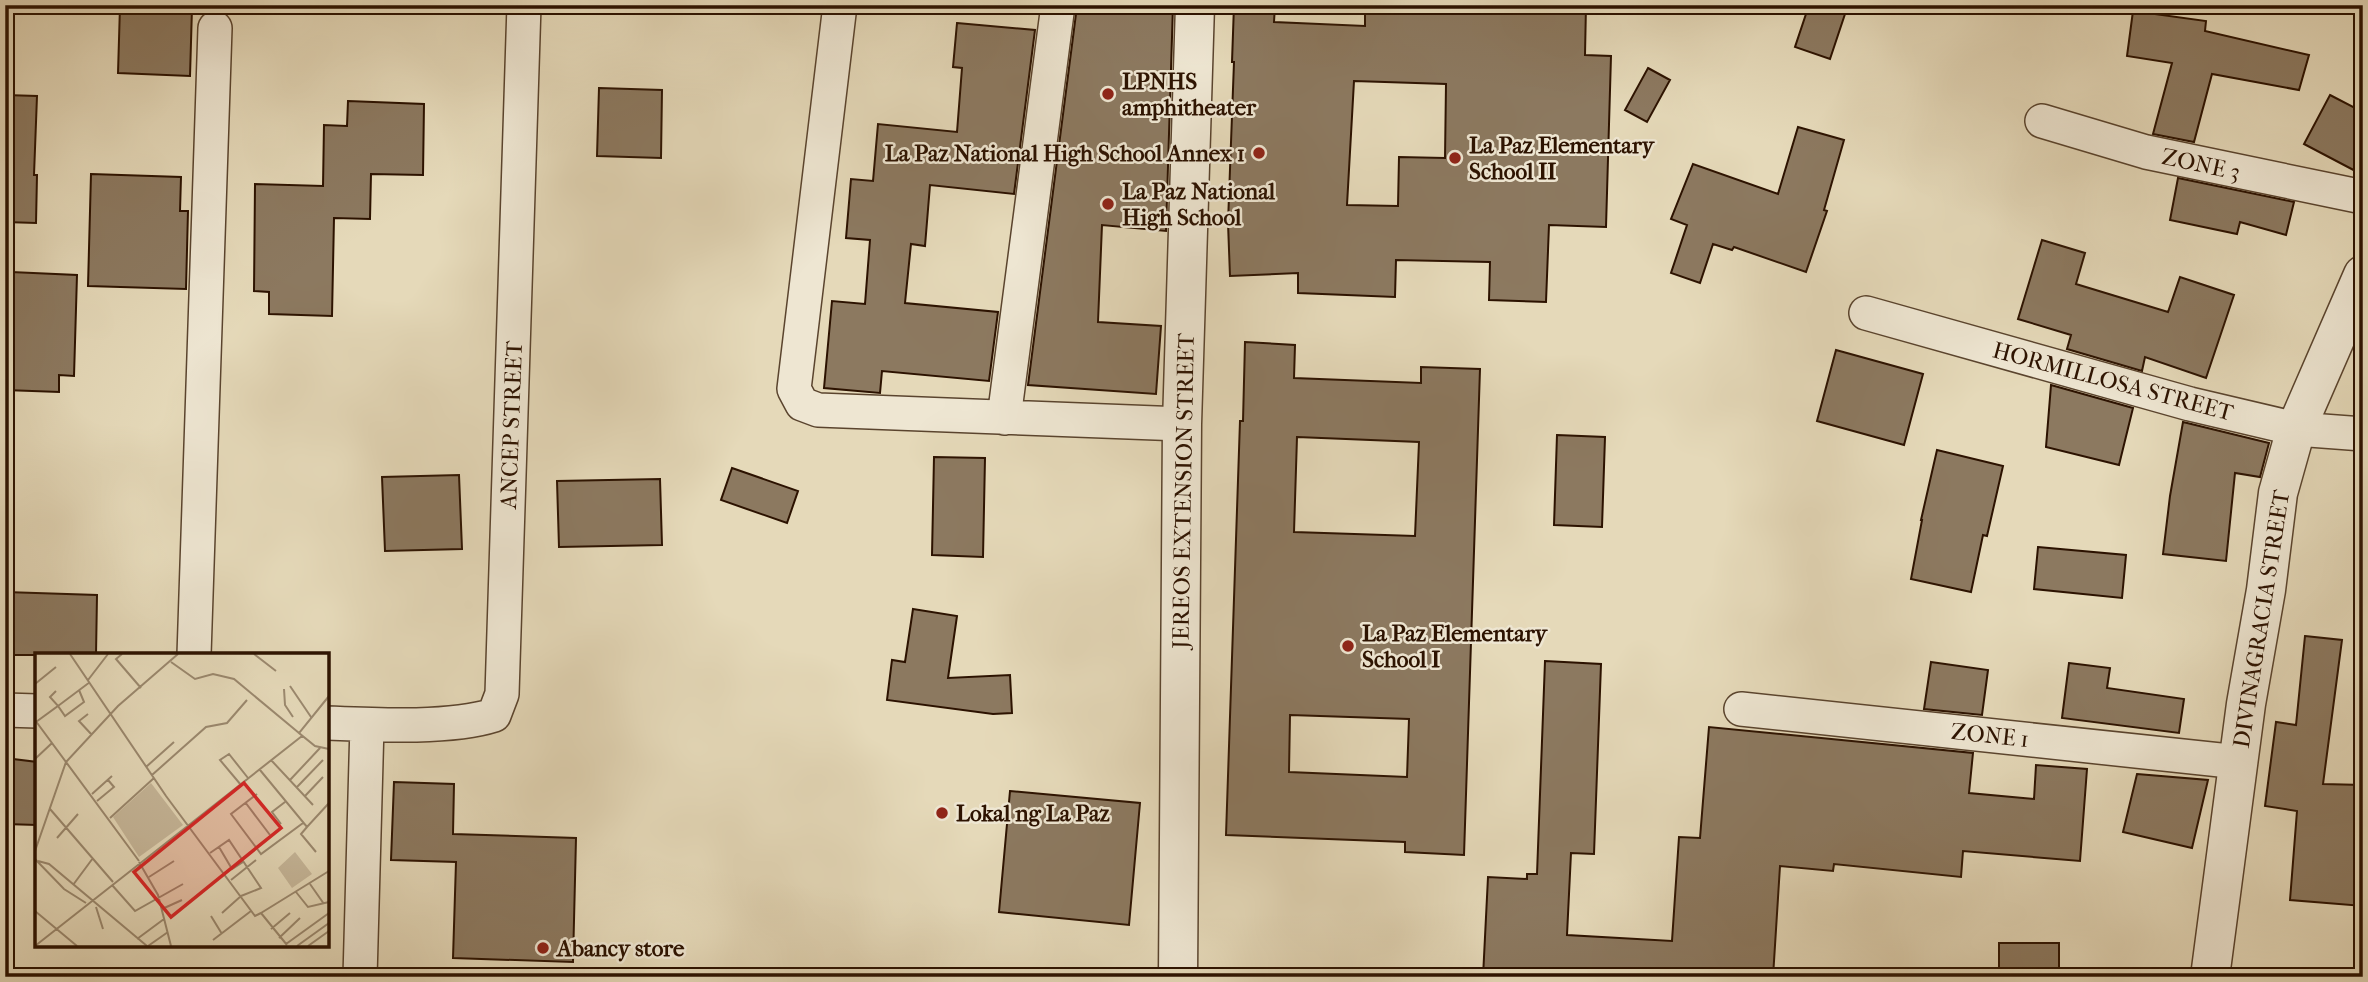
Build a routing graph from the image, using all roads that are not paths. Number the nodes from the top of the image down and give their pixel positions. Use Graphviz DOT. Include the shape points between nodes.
graph roads {
  1 [pos="524,5"];
  2 [pos="840,5"];
  3 [pos="1058,5"];
  4 [pos="1195,5"];
  5 [pos="215,28"];
  6 [pos="2042,121"];
  7 [pos="2363,197"];
  8 [pos="2363,275"];
  9 [pos="1867,313"];
  10 [pos="1004,418"];
  11 [pos="1182,424"];
  12 [pos="2296,429"];
  13 [pos="2363,434"];
  14 [pos="194,653"];
  15 [pos="1741,709"];
  16 [pos="5,710"];
  17 [pos="35,711"];
  18 [pos="329,723"];
  19 [pos="367,725"];
  20 [pos="2239,762"];
  21 [pos="360,977"];
  22 [pos="1178,977"];
  23 [pos="2210,977"];
  1 -- 19 [label="street, ANCEP STREET" via="502,694 494,715 473,722"];
  2 -- 10 [label="street" via="794,389 803,404 818,410"];
  3 -- 10 [label="street"];
  4 -- 11 [label="street, JEREOS EXTENSION STREET"];
  5 -- 14 [label="street"];
  6 -- 7 [label="street, ZONE 3" via="2146,152"];
  8 -- 12 [label="street, DIVINAGRACIA STREET"];
  9 -- 12 [label="street, HORMILLOSA STREET" via="2190,404"];
  10 -- 11 [label="street"];
  11 -- 22 [label="street, JEREOS EXTENSION STREET"];
  12 -- 13 [label="street, HORMILLOSA STREET"];
  12 -- 20 [label="street, DIVINAGRACIA STREET" via="2278,493"];
  15 -- 20 [label="street, ZONE 1"];
  16 -- 17 [label="street"];
  18 -- 19 [label="street, ANCEP STREET"];
  19 -- 21 [label="street"];
  20 -- 23 [label="street, DIVINAGRACIA STREET"];
}
